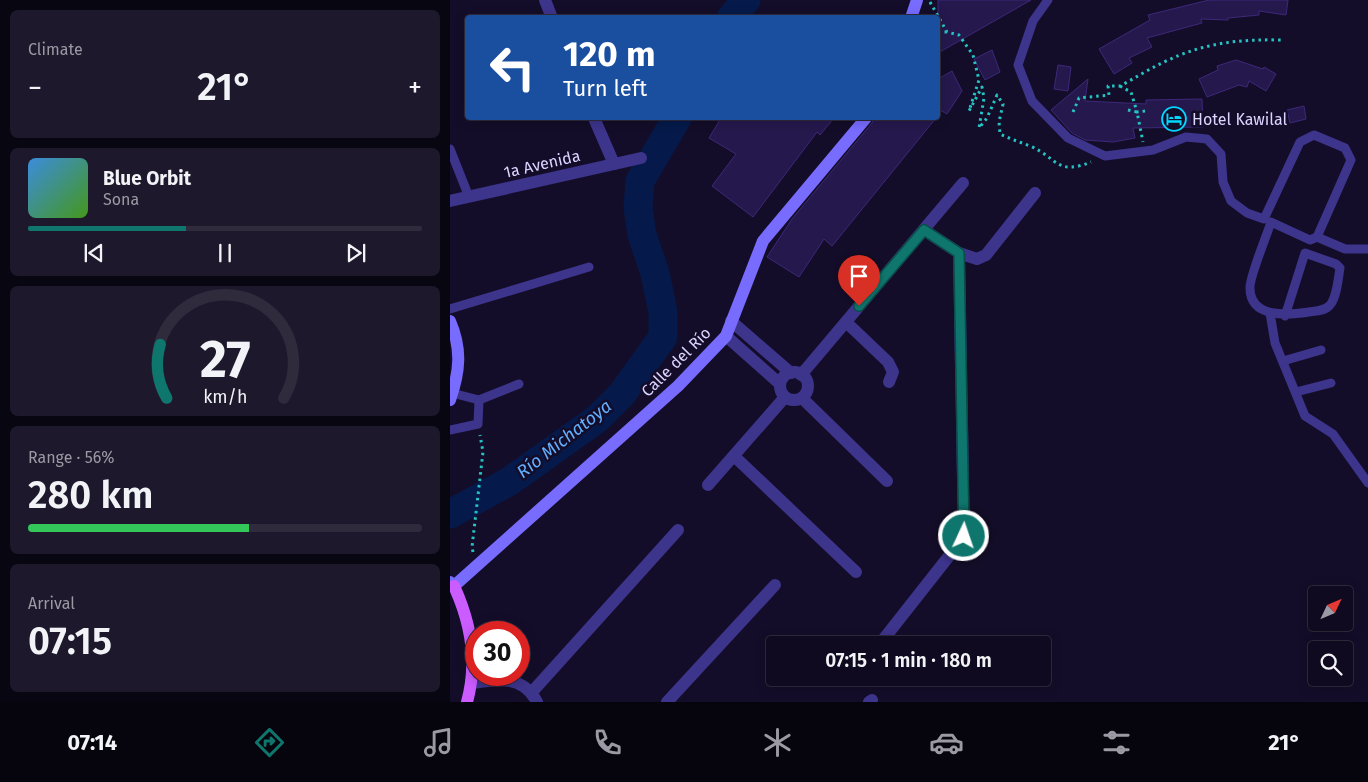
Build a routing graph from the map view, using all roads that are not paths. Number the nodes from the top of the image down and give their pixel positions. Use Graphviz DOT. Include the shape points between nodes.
graph roads {
  1 [pos="545,0"];
  2 [pos="917,0"];
  3 [pos="1048,0"];
  4 [pos="551,15"];
  5 [pos="912,15"];
  6 [pos="595,120"];
  7 [pos="864,120"];
  8 [pos="450,149"];
  9 [pos="641,158"];
  10 [pos="614,164"];
  11 [pos="963,183"];
  12 [pos="1035,193"];
  13 [pos="469,196"];
  14 [pos="450,201"];
  15 [pos="1267,221"];
  16 [pos="924,230"];
  17 [pos="1317,237"];
  18 [pos="1368,250"];
  19 [pos="959,253"];
  20 [pos="589,267"];
  21 [pos="450,309"];
  22 [pos="1270,313"];
  23 [pos="1285,316"];
  24 [pos="450,321"];
  25 [pos="731,321"];
  26 [pos="846,322"];
  27 [pos="726,336"];
  28 [pos="1321,350"];
  29 [pos="1283,362"];
  30 [pos="796,374"];
  31 [pos="889,382"];
  32 [pos="1331,383"];
  33 [pos="519,384"];
  34 [pos="780,384"];
  35 [pos="1296,392"];
  36 [pos="451,396"];
  37 [pos="784,397"];
  38 [pos="802,398"];
  39 [pos="479,400"];
  40 [pos="450,430"];
  41 [pos="734,456"];
  42 [pos="887,481"];
  43 [pos="1368,483"];
  44 [pos="708,486"];
  45 [pos="678,530"];
  46 [pos="856,572"];
  47 [pos="452,584"];
  48 [pos="775,585"];
  49 [pos="468,621"];
  50 [pos="886,636"];
  51 [pos="472,686"];
  52 [pos="522,686"];
  53 [pos="534,697"];
  54 [pos="467,702"];
  55 [pos="667,702"];
  1 -- 4 [label="street"];
  2 -- 5 [label="main road"];
  3 -- 15 [label="lane" via="1033,21 1018,65 1032,101 1068,138 1105,156 1153,150 1186,136 1207,139 1221,154 1223,182 1231,201 1247,213"];
  6 -- 10 [label="street"];
  7 -- 25 [label="main road, Calle del Río" via="763,241"];
  8 -- 13 [label="lane"];
  9 -- 10 [label="street, 1a Avenida"];
  10 -- 13 [label="street, 1a Avenida"];
  11 -- 16 [label="street"];
  12 -- 19 [label="street" via="986,255 977,259"];
  13 -- 14 [label="street, 1a Avenida"];
  15 -- 17 [label="lane" via="1310,240"];
  15 -- 17 [label="lane" via="1300,142 1314,135 1344,148 1351,160"];
  15 -- 22 [label="lane" via="1250,288 1256,304"];
  16 -- 19 [label="street"];
  16 -- 26 [label="street"];
  17 -- 18 [label="lane" via="1345,249"];
  19 -- 50 [label="street" via="964,536"];
  20 -- 21 [label="lane"];
  22 -- 23 [label="lane"];
  22 -- 29 [label="lane" via="1275,343"];
  23 -- 23 [label="lane" via="1329,307 1340,268 1338,265 1304,253"];
  24 -- 36 [label="main road" via="458,340 459,363"];
  25 -- 27 [label="main road, Calle del Río"];
  25 -- 30 [label="street"];
  26 -- 30 [label="street"];
  26 -- 31 [label="street" via="888,362 893,372"];
  27 -- 34 [label="street"];
  27 -- 47 [label="main road, Calle del Río" via="671,393"];
  28 -- 29 [label="lane"];
  29 -- 35 [label="lane"];
  30 -- 34 [label="street" via="782,379"];
  30 -- 38 [label="street" via="806,380 808,386"];
  32 -- 35 [label="lane"];
  33 -- 39 [label="lane"];
  34 -- 37 [label="street"];
  35 -- 43 [label="lane" via="1305,416 1333,434"];
  36 -- 39 [label="lane"];
  37 -- 38 [label="street" via="790,400"];
  37 -- 41 [label="street"];
  38 -- 42 [label="street"];
  39 -- 40 [label="lane" via="478,424"];
  41 -- 44 [label="street"];
  41 -- 46 [label="street"];
  45 -- 53 [label="street"];
  47 -- 49 [label="main road"];
  48 -- 55 [label="street"];
  51 -- 54 [label="main road"];
  52 -- 53 [label="street"];
}
